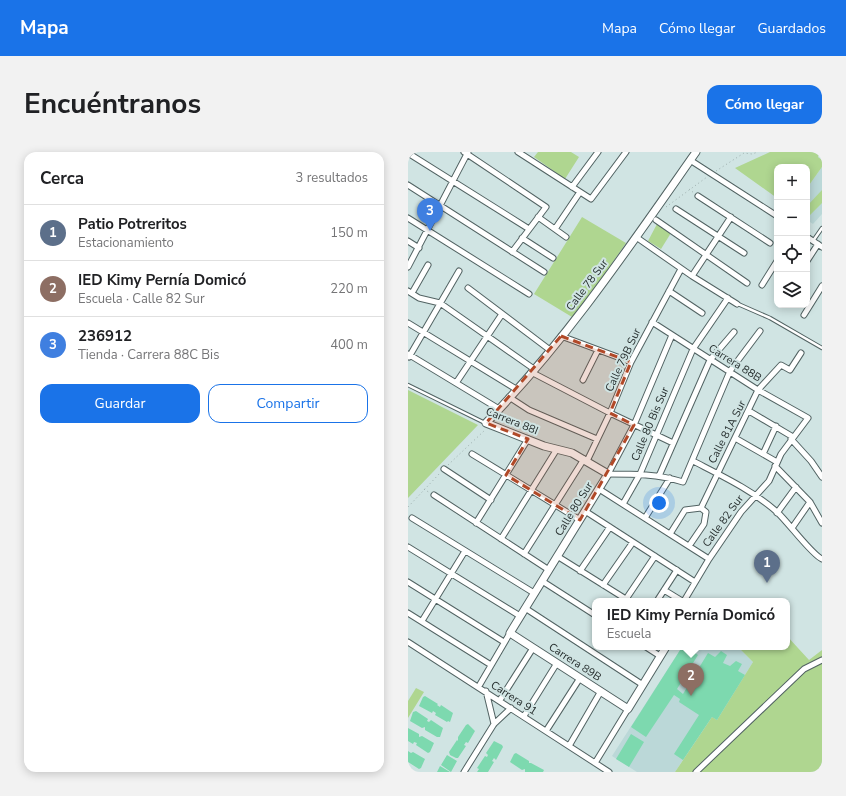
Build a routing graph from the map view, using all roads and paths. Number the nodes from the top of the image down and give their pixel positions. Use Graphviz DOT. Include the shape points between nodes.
graph roads {
  1 [pos="518,152"];
  2 [pos="598,152"];
  3 [pos="626,152"];
  4 [pos="696,152"];
  5 [pos="758,152"];
  6 [pos="408,153"];
  7 [pos="467,153"];
  8 [pos="690,160"];
  9 [pos="711,174"];
  10 [pos="453,181"];
  11 [pos="408,185"];
  12 [pos="572,187"];
  13 [pos="688,189"];
  14 [pos="580,192"];
  15 [pos="698,196"];
  16 [pos="441,206"];
  17 [pos="664,209"];
  18 [pos="676,209"];
  19 [pos="774,214"];
  20 [pos="538,217"];
  21 [pos="730,217"];
  22 [pos="408,218"];
  23 [pos="656,220"];
  24 [pos="822,228"];
  25 [pos="529,229"];
  26 [pos="555,229"];
  27 [pos="428,230"];
  28 [pos="718,236"];
  29 [pos="566,237"];
  30 [pos="636,237"];
  31 [pos="522,238"];
  32 [pos="810,239"];
  33 [pos="408,241"];
  34 [pos="813,241"];
  35 [pos="770,243"];
  36 [pos="820,246"];
  37 [pos="419,248"];
  38 [pos="512,252"];
  39 [pos="744,253"];
  40 [pos="706,255"];
  41 [pos="553,258"];
  42 [pos="810,258"];
  43 [pos="428,265"];
  44 [pos="774,266"];
  45 [pos="408,267"];
  46 [pos="681,269"];
  47 [pos="459,271"];
  48 [pos="544,272"];
  49 [pos="692,276"];
  50 [pos="747,282"];
  51 [pos="762,285"];
  52 [pos="822,286"];
  53 [pos="468,288"];
  54 [pos="669,291"];
  55 [pos="410,292"];
  56 [pos="529,294"];
  57 [pos="728,298"];
  58 [pos="440,302"];
  59 [pos="737,304"];
  60 [pos="702,313"];
  61 [pos="502,314"];
  62 [pos="804,315"];
  63 [pos="652,322"];
  64 [pos="408,323"];
  65 [pos="760,331"];
  66 [pos="423,332"];
  67 [pos="734,332"];
  68 [pos="672,335"];
  69 [pos="487,336"];
  70 [pos="561,336"];
  71 [pos="822,348"];
  72 [pos="693,349"];
  73 [pos="550,350"];
  74 [pos="598,350"];
  75 [pos="801,353"];
  76 [pos="409,355"];
  77 [pos="710,360"];
  78 [pos="470,361"];
  79 [pos="631,362"];
  80 [pos="532,370"];
  81 [pos="730,371"];
  82 [pos="583,380"];
  83 [pos="456,383"];
  84 [pos="408,385"];
  85 [pos="516,389"];
  86 [pos="758,390"];
  87 [pos="509,397"];
  88 [pos="499,409"];
  89 [pos="749,411"];
  90 [pos="610,413"];
  91 [pos="808,418"];
  92 [pos="486,423"];
  93 [pos="634,425"];
  94 [pos="776,426"];
  95 [pos="656,435"];
  96 [pos="735,438"];
  97 [pos="792,438"];
  98 [pos="528,439"];
  99 [pos="596,439"];
  100 [pos="673,442"];
  101 [pos="557,449"];
  102 [pos="472,454"];
  103 [pos="763,454"];
  104 [pos="585,460"];
  105 [pos="693,461"];
  106 [pos="776,464"];
  107 [pos="444,469"];
  108 [pos="608,474"];
  109 [pos="640,474"];
  110 [pos="717,474"];
  111 [pos="506,475"];
  112 [pos="659,476"];
  113 [pos="822,477"];
  114 [pos="670,478"];
  115 [pos="796,487"];
  116 [pos="599,489"];
  117 [pos="531,490"];
  118 [pos="434,495"];
  119 [pos="756,495"];
  120 [pos="491,500"];
  121 [pos="810,502"];
  122 [pos="623,504"];
  123 [pos="555,505"];
  124 [pos="699,509"];
  125 [pos="585,511"];
  126 [pos="777,513"];
  127 [pos="412,518"];
  128 [pos="645,518"];
  129 [pos="580,520"];
  130 [pos="476,523"];
  131 [pos="822,523"];
  132 [pos="610,526"];
  133 [pos="792,528"];
  134 [pos="670,534"];
  135 [pos="501,539"];
  136 [pos="633,542"];
  137 [pos="689,546"];
  138 [pos="408,548"];
  139 [pos="465,551"];
  140 [pos="524,554"];
  141 [pos="557,556"];
  142 [pos="655,556"];
  143 [pos="709,559"];
  144 [pos="822,559"];
  145 [pos="549,570"];
  146 [pos="580,570"];
  147 [pos="677,570"];
  148 [pos="451,574"];
  149 [pos="542,581"];
  150 [pos="408,582"];
  151 [pos="695,582"];
  152 [pos="603,585"];
  153 [pos="664,590"];
  154 [pos="534,593"];
  155 [pos="625,598"];
  156 [pos="629,598"];
  157 [pos="659,598"];
  158 [pos="678,598"];
  159 [pos="685,598"];
  160 [pos="435,599"];
  161 [pos="525,608"];
  162 [pos="408,613"];
  163 [pos="592,613"];
  164 [pos="520,616"];
  165 [pos="422,622"];
  166 [pos="510,633"];
  167 [pos="408,642"];
  168 [pos="504,642"];
  169 [pos="533,648"];
  170 [pos="651,650"];
  171 [pos="664,650"];
  172 [pos="660,656"];
  173 [pos="822,660"];
  174 [pos="557,663"];
  175 [pos="492,665"];
  176 [pos="580,678"];
  177 [pos="479,686"];
  178 [pos="643,686"];
  179 [pos="486,691"];
  180 [pos="601,691"];
  181 [pos="500,700"];
  182 [pos="511,708"];
  183 [pos="628,709"];
  184 [pos="524,716"];
  185 [pos="494,724"];
  186 [pos="546,731"];
  187 [pos="569,746"];
  188 [pos="595,763"];
  189 [pos="464,772"];
  190 [pos="609,772"];
  191 [pos="696,772"];
  1 -- 12 [label="street"];
  2 -- 12 [label="street"];
  3 -- 14 [label="street" via="591,199"];
  4 -- 8 [label="street, Calle 78 Sur"];
  5 -- 9 [label="path" via="744,153"];
  6 -- 10 [label="street"];
  7 -- 10 [label="street"];
  7 -- 20 [label="street" via="546,206"];
  8 -- 9 [label="street"];
  8 -- 30 [label="street, Calle 78 Sur"];
  9 -- 13 [label="path"];
  9 -- 19 [label="street"];
  10 -- 16 [label="street"];
  10 -- 25 [label="street"];
  11 -- 16 [label="street"];
  12 -- 14 [label="street"];
  13 -- 15 [label="path"];
  13 -- 17 [label="path"];
  14 -- 26 [label="street"];
  15 -- 21 [label="street"];
  16 -- 27 [label="street"];
  16 -- 38 [label="street"];
  18 -- 28 [label="street"];
  20 -- 25 [label="street"];
  20 -- 26 [label="street"];
  21 -- 28 [label="street"];
  21 -- 35 [label="street"];
  22 -- 27 [label="street"];
  23 -- 40 [label="street"];
  24 -- 34 [label="lane"];
  25 -- 31 [label="street"];
  26 -- 29 [label="street"];
  27 -- 37 [label="street"];
  27 -- 56 [label="street"];
  28 -- 39 [label="street"];
  28 -- 40 [label="street"];
  30 -- 46 [label="street"];
  30 -- 70 [label="street, Calle 78 Sur"];
  31 -- 38 [label="street"];
  31 -- 41 [label="street"];
  32 -- 34 [label="street"];
  33 -- 37 [label="street"];
  34 -- 36 [label="street"];
  36 -- 42 [label="street"];
  37 -- 45 [label="street"];
  38 -- 48 [label="street"];
  40 -- 49 [label="street"];
  40 -- 50 [label="street"];
  43 -- 55 [label="street"];
  44 -- 51 [label="street"];
  46 -- 49 [label="street"];
  46 -- 54 [label="street, Calle 79B Sur"];
  47 -- 58 [label="street"];
  49 -- 57 [label="street"];
  52 -- 62 [label="street"];
  53 -- 61 [label="street"];
  54 -- 60 [label="street"];
  54 -- 63 [label="street, Calle 79B Sur"];
  55 -- 58 [label="street" via="419,298"];
  57 -- 59 [label="street"];
  57 -- 72 [label="street, Calle 80 Bis Sur"];
  58 -- 66 [label="street"];
  58 -- 69 [label="street"];
  59 -- 71 [label="lane" via="770,318"];
  61 -- 69 [label="street"];
  61 -- 73 [label="street"];
  63 -- 68 [label="street, Carrera 88B"];
  63 -- 79 [label="street, Calle 79B Sur"];
  64 -- 66 [label="street"];
  65 -- 81 [label="street"];
  66 -- 76 [label="street"];
  66 -- 78 [label="street"];
  67 -- 77 [label="street"];
  68 -- 72 [label="street, Carrera 88B"];
  68 -- 93 [label="street, Calle 80 Sur"];
  69 -- 78 [label="street"];
  69 -- 80 [label="street"];
  70 -- 73 [label="street, Calle 78 Sur"];
  70 -- 74 [label="street"];
  72 -- 77 [label="street, Carrera 88B"];
  72 -- 95 [label="street, Calle 80 Bis Sur"];
  73 -- 80 [label="street, Calle 78 Sur"];
  74 -- 79 [label="street"];
  74 -- 82 [label="street"];
  75 -- 86 [label="street, Calle 81A Sur" via="790,370 781,365"];
  76 -- 83 [label="street"];
  77 -- 81 [label="street, Carrera 88B"];
  77 -- 100 [label="street"];
  78 -- 83 [label="street"];
  78 -- 85 [label="street"];
  79 -- 90 [label="street, Calle 79B Sur"];
  80 -- 85 [label="street, Calle 78 Sur"];
  80 -- 90 [label="street"];
  81 -- 86 [label="street, Carrera 88B"];
  81 -- 105 [label="street"];
  83 -- 88 [label="street"];
  84 -- 92 [label="lane, Carrera 88I"];
  85 -- 87 [label="street, Calle 78 Sur"];
  86 -- 89 [label="street, Calle 81A Sur"];
  86 -- 91 [label="street, Carrera 88B"];
  87 -- 88 [label="street, Calle 78 Sur"];
  87 -- 99 [label="street" via="529,410"];
  88 -- 92 [label="street, Calle 78 Sur"];
  89 -- 94 [label="street"];
  89 -- 96 [label="street, Calle 81A Sur"];
  90 -- 93 [label="street"];
  90 -- 99 [label="street, Calle 79B Sur"];
  91 -- 97 [label="street, Calle 82 Sur"];
  92 -- 98 [label="street, Carrera 88I"];
  93 -- 95 [label="street"];
  93 -- 108 [label="street, Calle 80 Sur"];
  94 -- 97 [label="street"];
  94 -- 103 [label="street"];
  95 -- 100 [label="street"];
  95 -- 109 [label="street, Calle 80 Bis Sur"];
  96 -- 103 [label="street"];
  96 -- 110 [label="street, Calle 81A Sur"];
  97 -- 106 [label="street, Calle 82 Sur"];
  97 -- 113 [label="street"];
  98 -- 101 [label="street, Carrera 88I"];
  98 -- 111 [label="street"];
  99 -- 104 [label="street, Calle 79B Sur"];
  100 -- 112 [label="street"];
  101 -- 104 [label="street, Carrera 88I"];
  101 -- 117 [label="street"];
  102 -- 111 [label="street"];
  103 -- 106 [label="street"];
  104 -- 108 [label="street, Carrera 88I"];
  104 -- 123 [label="street, Calle 79B Sur"];
  105 -- 110 [label="street"];
  105 -- 114 [label="street" via="683,482"];
  106 -- 115 [label="street"];
  106 -- 119 [label="street, Calle 82 Sur" via="769,481"];
  107 -- 120 [label="street"];
  108 -- 109 [label="street"];
  108 -- 116 [label="street, Calle 80 Sur"];
  109 -- 112 [label="street"];
  109 -- 122 [label="street, Calle 80 Bis Sur"];
  110 -- 119 [label="street"];
  110 -- 124 [label="street, Calle 81A Sur"];
  111 -- 117 [label="street"];
  111 -- 120 [label="street"];
  112 -- 114 [label="street"];
  114 -- 128 [label="street"];
  115 -- 121 [label="street"];
  115 -- 126 [label="street"];
  116 -- 122 [label="street"];
  116 -- 125 [label="street, Calle 80 Sur"];
  117 -- 123 [label="street"];
  117 -- 135 [label="street"];
  118 -- 130 [label="street"];
  119 -- 126 [label="street"];
  119 -- 143 [label="street, Calle 82 Sur" via="741,512"];
  120 -- 130 [label="street"];
  121 -- 131 [label="street"];
  121 -- 133 [label="street"];
  122 -- 128 [label="street"];
  123 -- 129 [label="street"];
  123 -- 140 [label="street, Calle 79B Sur"];
  124 -- 134 [label="street" via="687,509"];
  124 -- 137 [label="street" via="707,515"];
  125 -- 129 [label="street, Calle 80 Sur"];
  125 -- 132 [label="street"];
  126 -- 133 [label="street"];
  127 -- 139 [label="street"];
  128 -- 134 [label="street"];
  129 -- 141 [label="street, Calle 80 Sur"];
  130 -- 135 [label="street"];
  132 -- 136 [label="street"];
  132 -- 146 [label="street"];
  133 -- 144 [label="street" via="812,552"];
  134 -- 137 [label="street"];
  135 -- 140 [label="street"];
  136 -- 142 [label="street"];
  136 -- 152 [label="street"];
  137 -- 143 [label="street"];
  138 -- 148 [label="street"];
  139 -- 148 [label="street"];
  139 -- 154 [label="street"];
  140 -- 145 [label="street"];
  141 -- 145 [label="street, Calle 80 Sur"];
  141 -- 146 [label="street"];
  142 -- 147 [label="street"];
  142 -- 156 [label="street"];
  143 -- 151 [label="street, Calle 82 Sur"];
  145 -- 149 [label="street, Calle 80 Sur"];
  146 -- 152 [label="street"];
  147 -- 151 [label="street"];
  147 -- 153 [label="street"];
  148 -- 160 [label="street"];
  148 -- 164 [label="street"];
  149 -- 154 [label="street, Calle 80 Sur"];
  149 -- 163 [label="street"];
  150 -- 160 [label="street"];
  151 -- 159 [label="street, Calle 82 Sur"];
  152 -- 155 [label="street"];
  153 -- 157 [label="street"];
  153 -- 158 [label="street"];
  154 -- 161 [label="street, Calle 80 Sur"];
  160 -- 165 [label="street"];
  160 -- 168 [label="street"];
  161 -- 164 [label="street, Calle 80 Sur"];
  161 -- 178 [label="street"];
  162 -- 165 [label="street"];
  164 -- 166 [label="street, Calle 80 Sur"];
  165 -- 175 [label="street"];
  166 -- 168 [label="street, Calle 80 Sur"];
  166 -- 169 [label="street, Carrera 89B"];
  167 -- 177 [label="street, Carrera 91"];
  168 -- 175 [label="street, Calle 80 Sur"];
  169 -- 174 [label="street, Carrera 89B"];
  169 -- 181 [label="street"];
  170 -- 172 [label="street"];
  171 -- 172 [label="street"];
  172 -- 178 [label="street"];
  173 -- 191 [label="street" via="804,669"];
  174 -- 176 [label="street, Carrera 89B"];
  174 -- 184 [label="street"];
  175 -- 177 [label="street, Calle 80 Sur"];
  176 -- 180 [label="street, Carrera 89B"];
  176 -- 186 [label="street"];
  177 -- 179 [label="street, Carrera 91"];
  178 -- 183 [label="street"];
  179 -- 181 [label="street, Carrera 91"];
  179 -- 185 [label="street"];
  180 -- 183 [label="street, Carrera 89B"];
  180 -- 187 [label="street"];
  181 -- 182 [label="street, Carrera 91"];
  182 -- 184 [label="street, Carrera 91"];
  182 -- 185 [label="street"];
  183 -- 188 [label="street"];
  184 -- 186 [label="street, Carrera 91"];
  185 -- 189 [label="street"];
  186 -- 187 [label="street, Carrera 91"];
  187 -- 188 [label="street, Carrera 91"];
  188 -- 190 [label="street, Carrera 91"];
}
